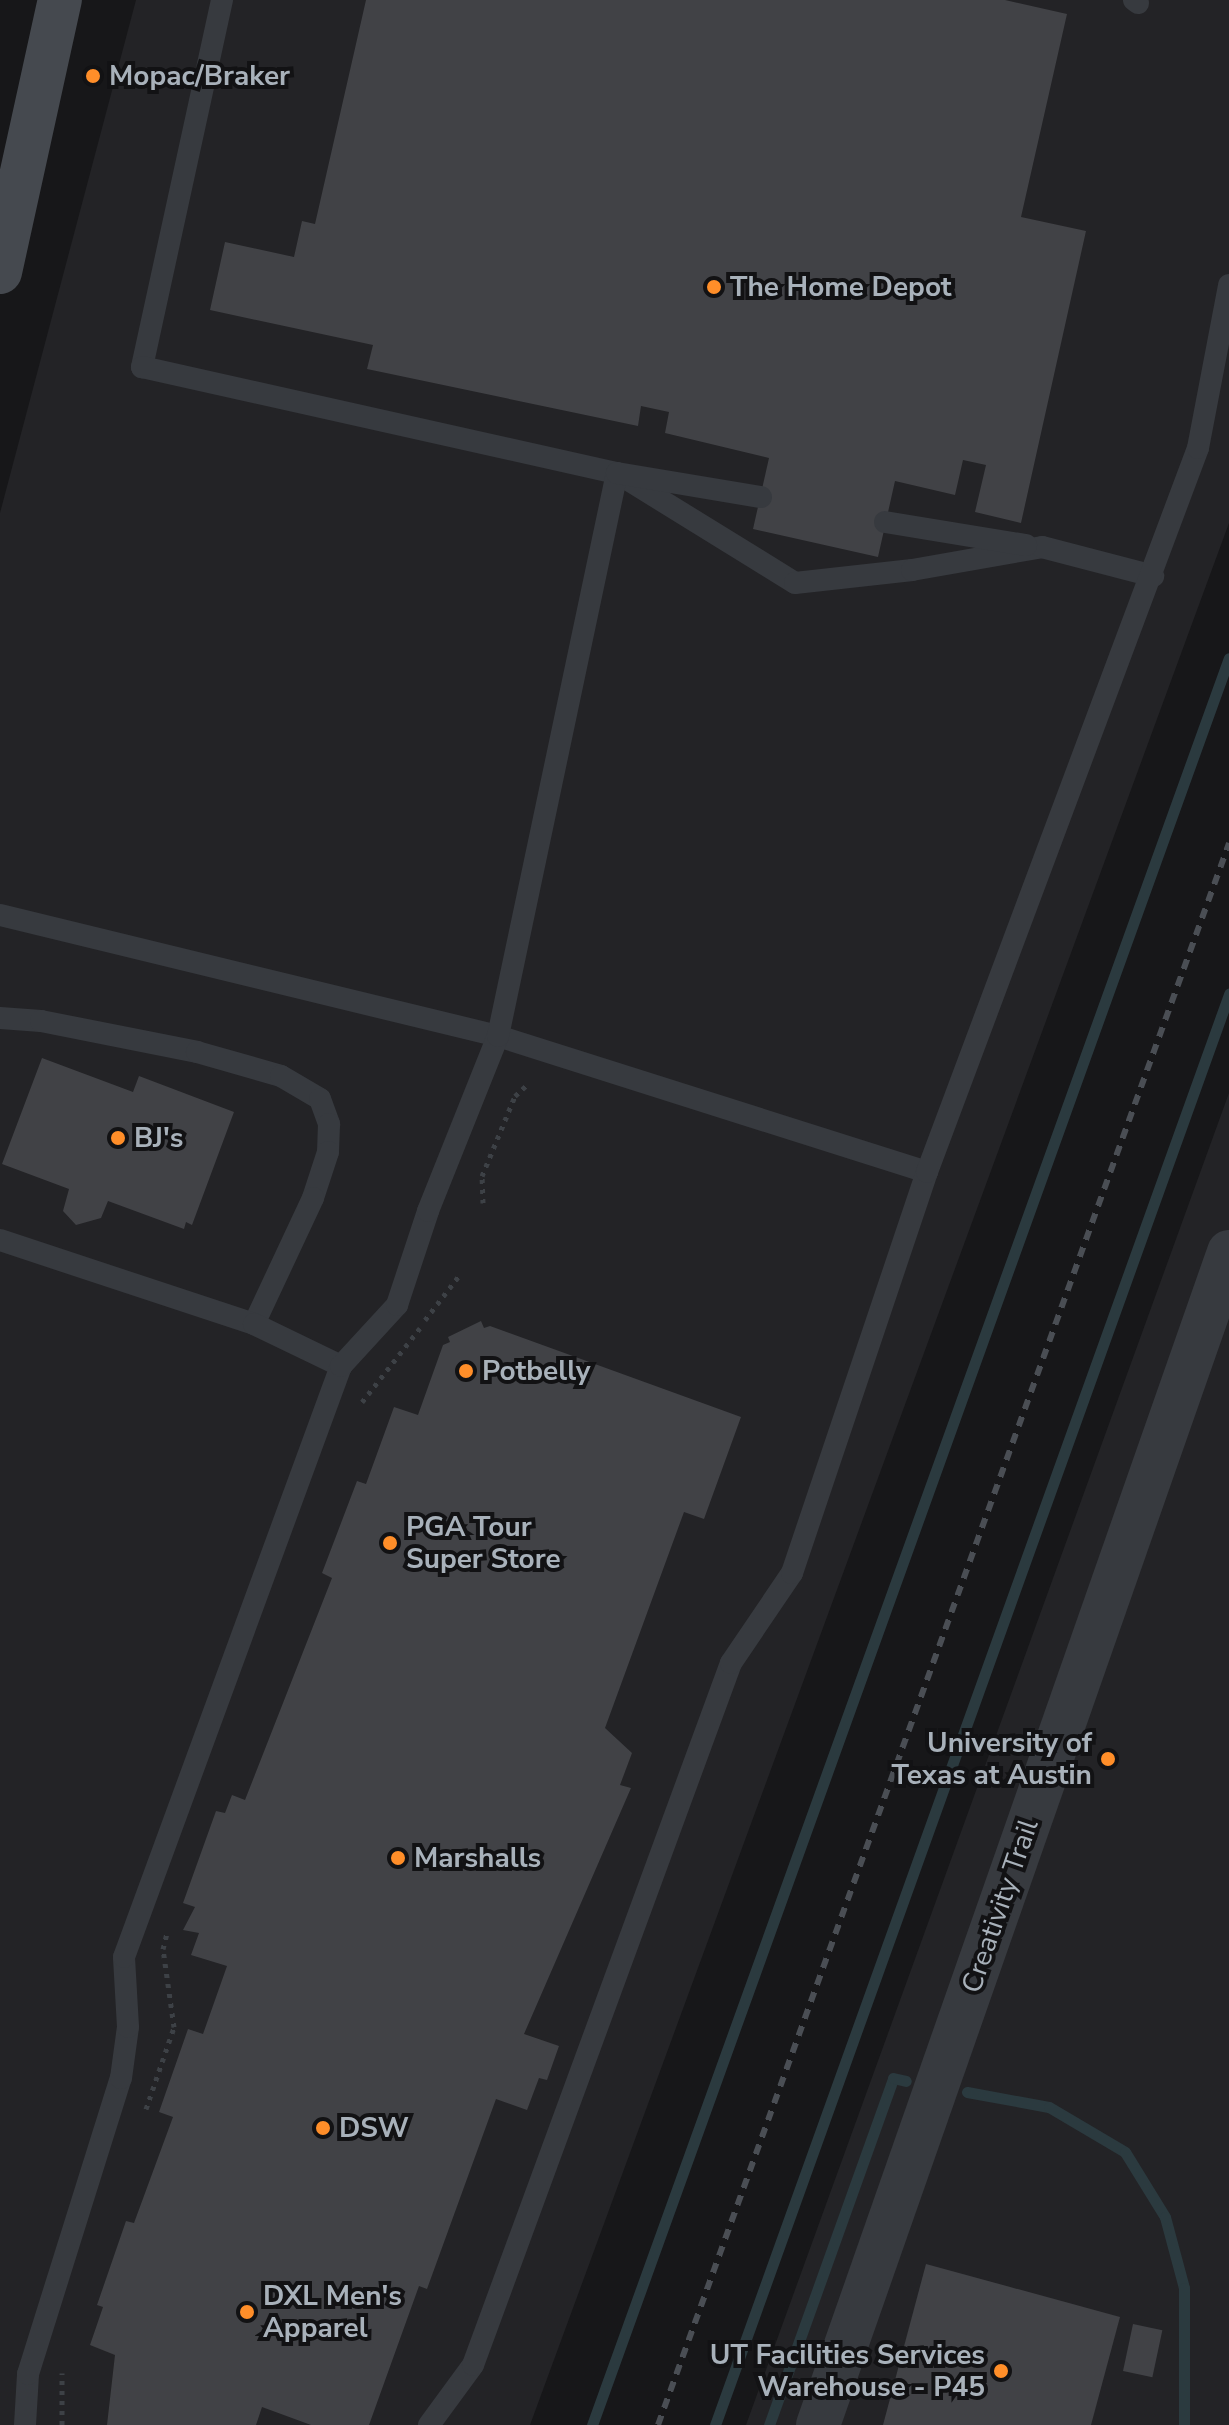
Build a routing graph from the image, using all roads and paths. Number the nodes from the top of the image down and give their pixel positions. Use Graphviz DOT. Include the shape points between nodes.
graph roads {
  1 [pos="60,0"];
  2 [pos="222,0"];
  3 [pos="0,272"];
  4 [pos="1229,285"];
  5 [pos="617,473"];
  6 [pos="761,497"];
  7 [pos="885,522"];
  8 [pos="1042,547"];
  9 [pos="1153,576"];
  10 [pos="0,915"];
  11 [pos="0,1018"];
  12 [pos="498,1036"];
  13 [pos="528,1084"];
  14 [pos="927,1172"];
  15 [pos="483,1203"];
  16 [pos="0,1240"];
  17 [pos="1229,1252"];
  18 [pos="461,1273"];
  19 [pos="254,1324"];
  20 [pos="341,1366"];
  21 [pos="356,1416"];
  22 [pos="171,1921"];
  23 [pos="141,2124"];
  24 [pos="62,2369"];
  25 [pos="25,2425"];
  26 [pos="62,2425"];
  27 [pos="429,2425"];
  28 [pos="818,2425"];
  1 -- 3 [label="main road"];
  2 -- 5 [label="lane" via="142,367"];
  4 -- 9 [label="lane" via="1198,448"];
  5 -- 6 [label="lane"];
  5 -- 8 [label="lane" via="795,583 912,570"];
  5 -- 12 [label="lane"];
  7 -- 8 [label="lane"];
  8 -- 9 [label="lane"];
  9 -- 14 [label="lane"];
  10 -- 12 [label="lane"];
  11 -- 19 [label="lane" via="41,1021 197,1052 281,1076 320,1099 329,1124 328,1152 313,1198"];
  12 -- 14 [label="lane"];
  12 -- 20 [label="lane" via="428,1211 397,1305"];
  13 -- 15 [label="path" via="515,1096 482,1176"];
  14 -- 27 [label="lane" via="792,1573 731,1663 473,2365"];
  16 -- 19 [label="lane"];
  17 -- 28 [label="street, Creativity Trail"];
  18 -- 21 [label="path"];
  19 -- 20 [label="lane"];
  20 -- 25 [label="lane" via="124,1957 128,2027 121,2078 28,2374"];
  22 -- 23 [label="path" via="163,1949 174,2027"];
  24 -- 26 [label="path"];
}
